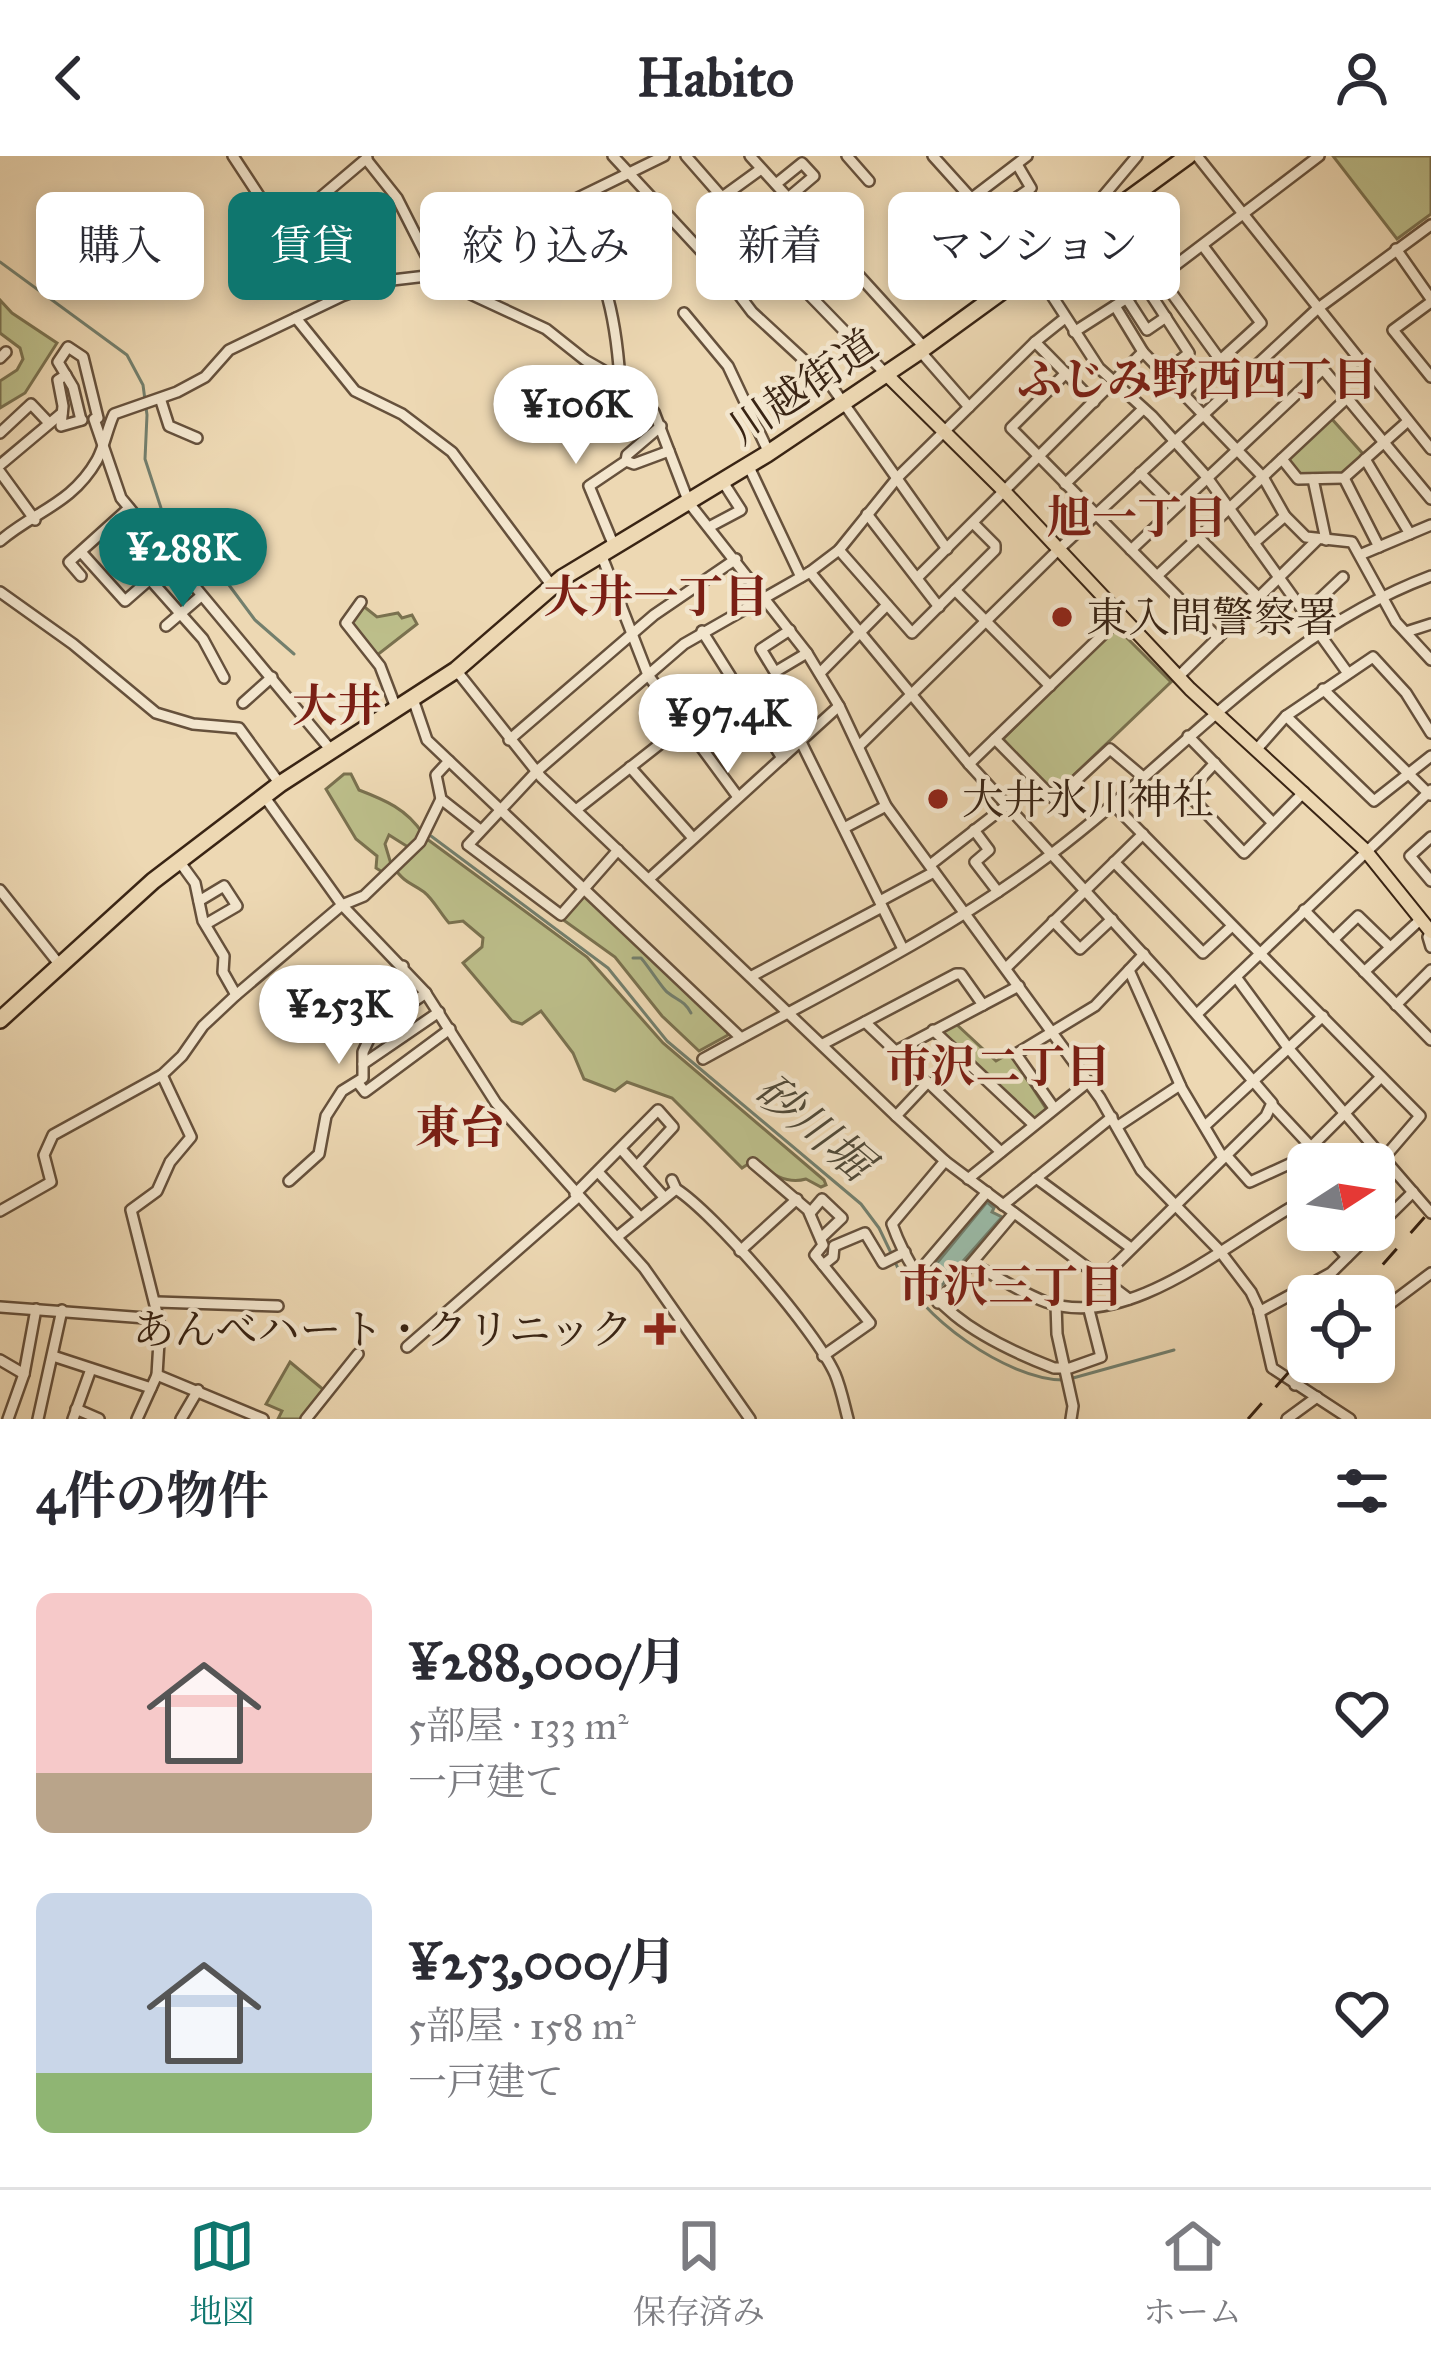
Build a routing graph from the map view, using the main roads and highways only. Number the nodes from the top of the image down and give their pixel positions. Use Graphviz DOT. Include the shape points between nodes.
graph roads {
  1 [pos="1193,156"];
  2 [pos="886,374"];
  3 [pos="1428,928"];
  4 [pos="0,1020"];
  1 -- 2 [label="highway, 川越街道"];
  2 -- 3 [label="main road" via="1214,713 1365,850"];
  2 -- 4 [label="highway, 川越街道" via="552,586 456,670 263,796"];
}
